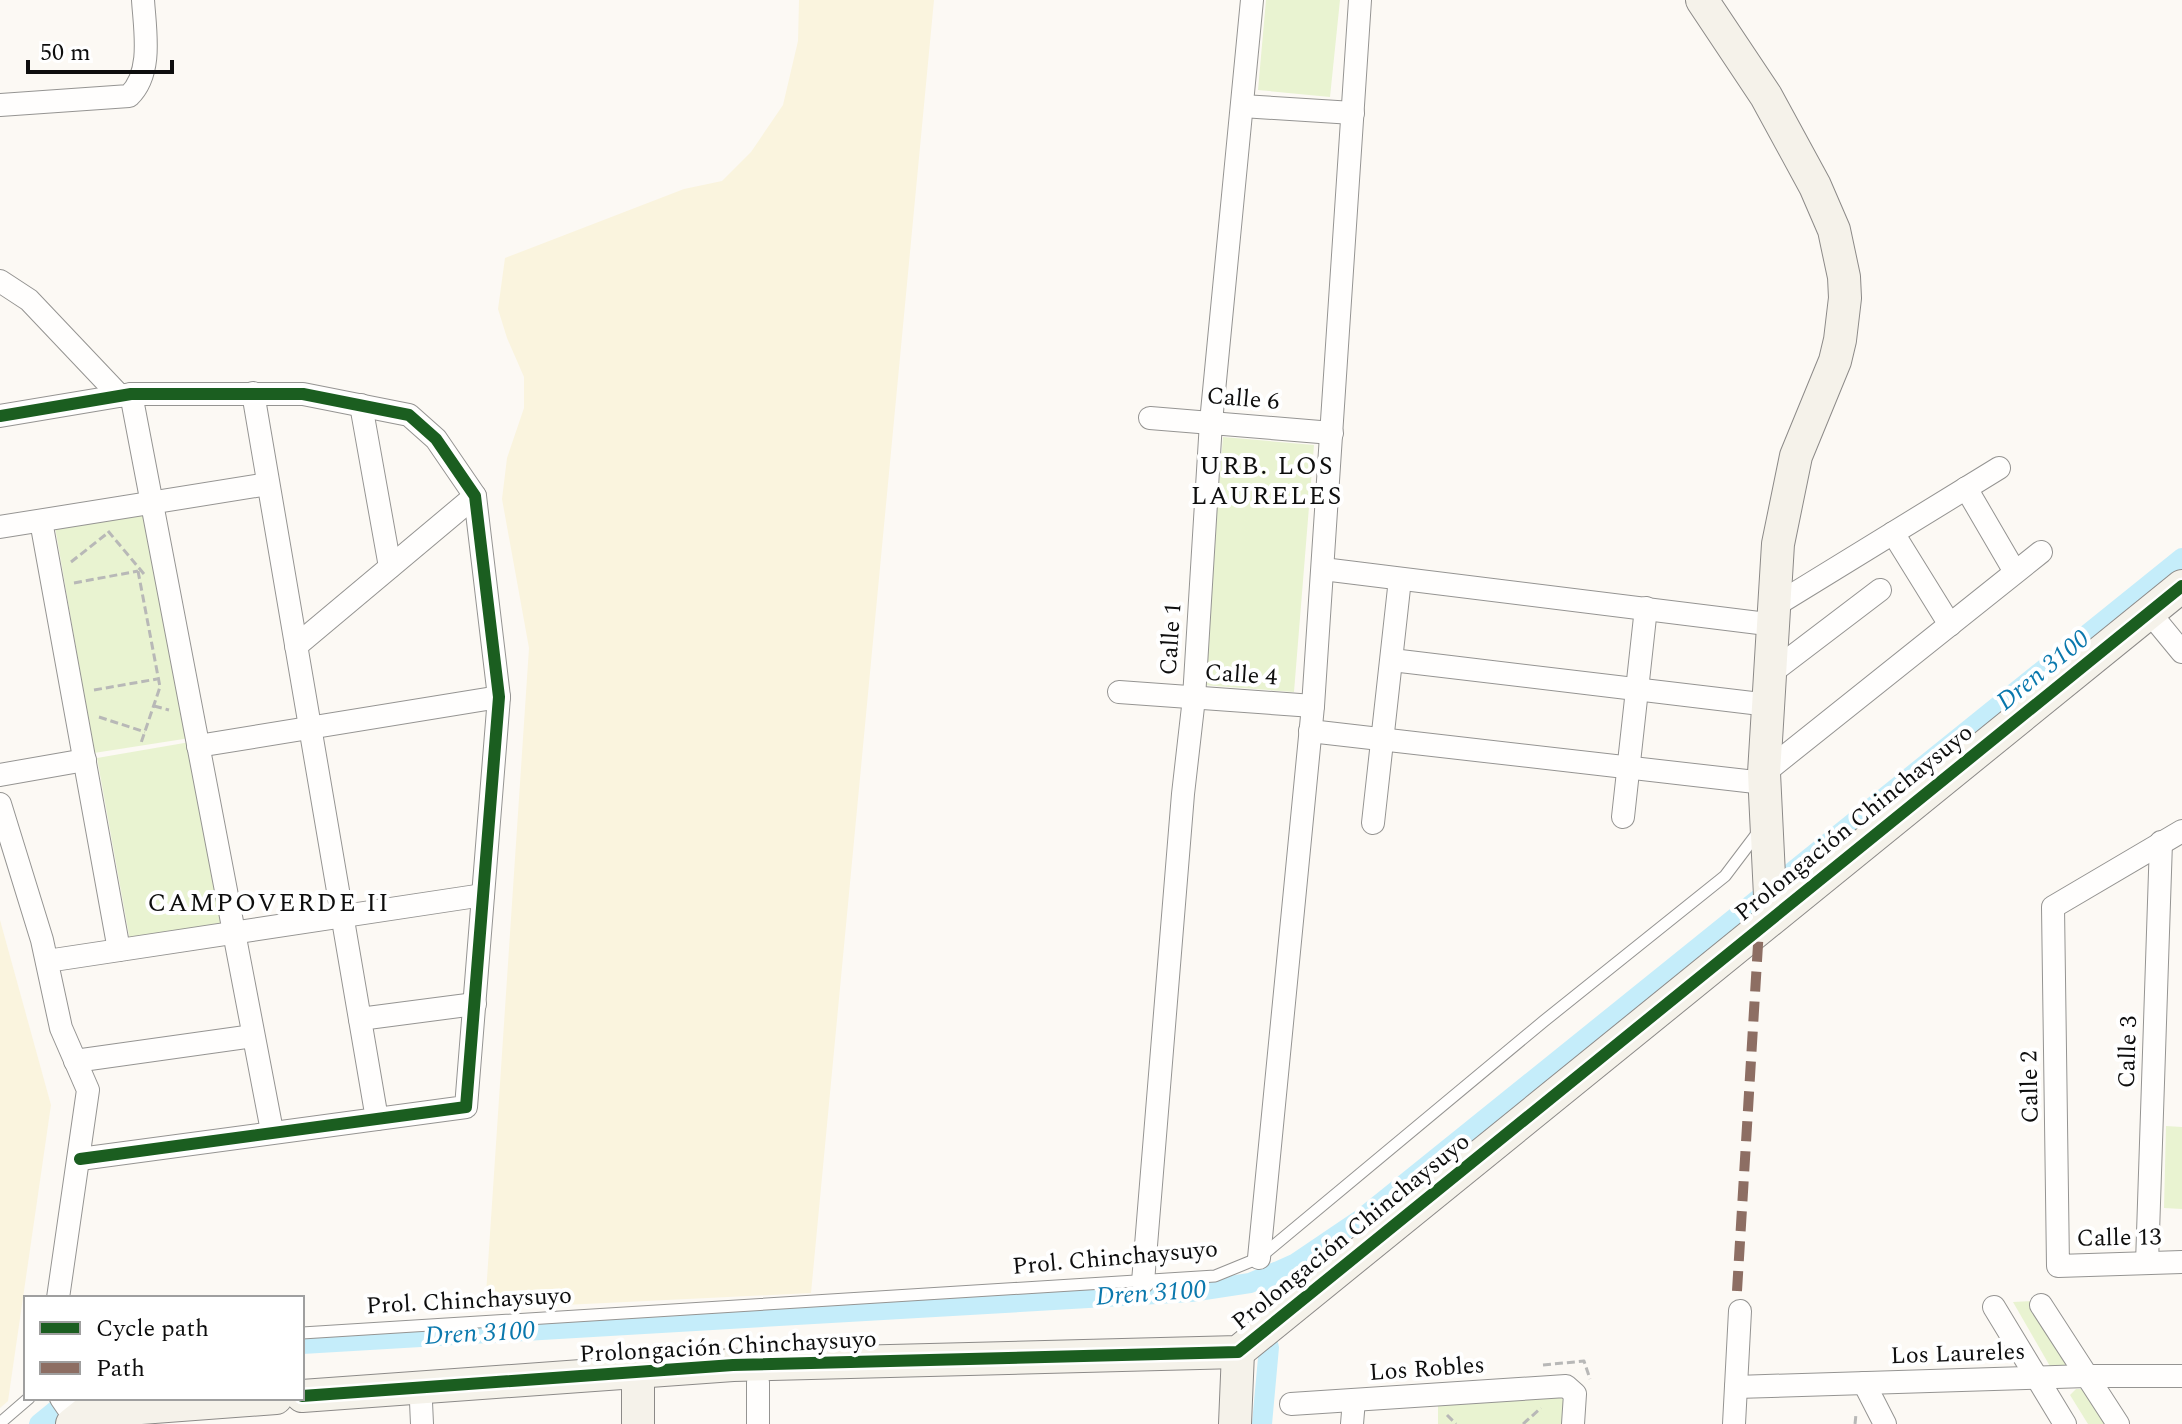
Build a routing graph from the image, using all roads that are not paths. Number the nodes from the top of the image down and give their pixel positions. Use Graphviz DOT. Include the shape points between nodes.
graph roads {
  1 [pos="143,0"];
  2 [pos="1252,0"];
  3 [pos="1360,0"];
  4 [pos="1702,0"];
  5 [pos="0,105"];
  6 [pos="1242,106"];
  7 [pos="1353,113"];
  8 [pos="0,281"];
  9 [pos="253,393"];
  10 [pos="125,395"];
  11 [pos="361,405"];
  12 [pos="0,416"];
  13 [pos="1150,418"];
  14 [pos="1211,422"];
  15 [pos="1332,433"];
  16 [pos="1999,468"];
  17 [pos="268,484"];
  18 [pos="1966,488"];
  19 [pos="475,496"];
  20 [pos="152,503"];
  21 [pos="41,521"];
  22 [pos="0,527"];
  23 [pos="1893,533"];
  24 [pos="2041,552"];
  25 [pos="390,567"];
  26 [pos="1323,569"];
  27 [pos="2015,572"];
  28 [pos="1400,579"];
  29 [pos="2182,586"];
  30 [pos="1880,590"];
  31 [pos="1646,608"];
  32 [pos="2149,612"];
  33 [pos="1775,615"];
  34 [pos="1950,625"];
  35 [pos="296,646"];
  36 [pos="2182,652"];
  37 [pos="1392,660"];
  38 [pos="1637,689"];
  39 [pos="1770,689"];
  40 [pos="1119,692"];
  41 [pos="499,697"];
  42 [pos="1194,698"];
  43 [pos="1313,706"];
  44 [pos="310,727"];
  45 [pos="1310,731"];
  46 [pos="1383,740"];
  47 [pos="198,746"];
  48 [pos="85,760"];
  49 [pos="1628,768"];
  50 [pos="0,775"];
  51 [pos="1764,778"];
  52 [pos="0,804"];
  53 [pos="1623,817"];
  54 [pos="1766,821"];
  55 [pos="1373,823"];
  56 [pos="2182,831"];
  57 [pos="2161,842"];
  58 [pos="1772,894"];
  59 [pos="483,895"];
  60 [pos="342,916"];
  61 [pos="234,933"];
  62 [pos="119,950"];
  63 [pos="47,961"];
  64 [pos="475,1004"];
  65 [pos="360,1019"];
  66 [pos="253,1036"];
  67 [pos="75,1061"];
  68 [pos="377,1119"];
  69 [pos="272,1131"];
  70 [pos="80,1159"];
  71 [pos="1259,1258"];
  72 [pos="2182,1262"];
  73 [pos="2147,1263"];
  74 [pos="2058,1266"];
  75 [pos="1143,1282"];
  76 [pos="58,1296"];
  77 [pos="2041,1305"];
  78 [pos="1994,1307"];
  79 [pos="1740,1311"];
  80 [pos="304,1333"];
  81 [pos="1238,1352"];
  82 [pos="638,1372"];
  83 [pos="2087,1376"];
  84 [pos="2182,1376"];
  85 [pos="2036,1378"];
  86 [pos="758,1383"];
  87 [pos="1864,1383"];
  88 [pos="1736,1387"];
  89 [pos="304,1396"];
  90 [pos="27,1400"];
  91 [pos="249,1400"];
  92 [pos="1354,1400"];
  93 [pos="1291,1404"];
  94 [pos="70,1413"];
  95 [pos="0,1423"];
  96 [pos="638,1424"];
  97 [pos="758,1424"];
  98 [pos="1235,1424"];
  99 [pos="1352,1424"];
  100 [pos="1573,1424"];
  101 [pos="1734,1424"];
  102 [pos="1865,1424"];
  103 [pos="1885,1424"];
  104 [pos="2065,1424"];
  105 [pos="2118,1424"];
  1 -- 5 [label="street" via="145,70 140,86 129,96"];
  2 -- 6 [label="street, Calle 1"];
  3 -- 7 [label="street"];
  4 -- 33 [label="street" via="1766,96 1809,175 1834,230 1844,277 1835,361 1796,456 1782,514"];
  6 -- 7 [label="street"];
  6 -- 14 [label="street, Calle 1"];
  7 -- 15 [label="street"];
  8 -- 10 [label="street" via="29,300"];
  9 -- 10 [label="street"];
  9 -- 11 [label="street" via="303,394"];
  9 -- 17 [label="street"];
  10 -- 12 [label="street"];
  10 -- 20 [label="street"];
  11 -- 19 [label="street" via="409,415 436,439"];
  11 -- 25 [label="street"];
  13 -- 14 [label="street, Calle 6"];
  14 -- 15 [label="street, Calle 6"];
  14 -- 42 [label="street, Calle 1"];
  15 -- 26 [label="street"];
  16 -- 18 [label="street"];
  17 -- 20 [label="street"];
  17 -- 35 [label="street"];
  18 -- 23 [label="street"];
  18 -- 27 [label="street"];
  19 -- 25 [label="street"];
  19 -- 41 [label="street"];
  20 -- 21 [label="street"];
  20 -- 47 [label="street"];
  21 -- 22 [label="street"];
  21 -- 48 [label="street"];
  23 -- 33 [label="street"];
  23 -- 34 [label="street"];
  24 -- 27 [label="street"];
  25 -- 35 [label="street"];
  26 -- 28 [label="street"];
  26 -- 43 [label="street"];
  27 -- 34 [label="street"];
  28 -- 31 [label="street"];
  28 -- 37 [label="street"];
  29 -- 32 [label="street, Prolongación Chinchaysuyo"];
  30 -- 39 [label="street"];
  31 -- 33 [label="street"];
  31 -- 38 [label="street"];
  32 -- 36 [label="street"];
  32 -- 58 [label="street, Prolongación Chinchaysuyo"];
  33 -- 39 [label="street"];
  34 -- 51 [label="street"];
  35 -- 44 [label="street"];
  37 -- 38 [label="street"];
  37 -- 46 [label="street"];
  38 -- 39 [label="street"];
  38 -- 49 [label="street"];
  39 -- 51 [label="street"];
  40 -- 42 [label="street, Calle 4"];
  41 -- 44 [label="street"];
  41 -- 59 [label="street"];
  42 -- 43 [label="street, Calle 4"];
  42 -- 75 [label="street, Calle 1"];
  43 -- 45 [label="street"];
  44 -- 47 [label="street"];
  44 -- 60 [label="street"];
  45 -- 46 [label="street"];
  45 -- 71 [label="street"];
  46 -- 49 [label="street"];
  46 -- 55 [label="street"];
  47 -- 61 [label="street"];
  48 -- 50 [label="street"];
  48 -- 62 [label="street"];
  49 -- 51 [label="street"];
  49 -- 53 [label="street"];
  51 -- 54 [label="street"];
  52 -- 63 [label="street"];
  54 -- 58 [label="street"];
  54 -- 71 [label="lane, Prol. Chinchaysuyo" via="1725,876"];
  56 -- 57 [label="street"];
  57 -- 73 [label="street, Calle 3"];
  57 -- 74 [label="street, Calle 2" via="2053,907"];
  58 -- 81 [label="street, Prolongación Chinchaysuyo"];
  59 -- 60 [label="street"];
  59 -- 64 [label="street"];
  60 -- 61 [label="street"];
  60 -- 65 [label="street"];
  61 -- 62 [label="street"];
  61 -- 66 [label="street"];
  62 -- 63 [label="street"];
  63 -- 67 [label="street" via="61,1028"];
  64 -- 65 [label="street"];
  64 -- 68 [label="street" via="466,1107"];
  65 -- 68 [label="street"];
  66 -- 67 [label="street"];
  66 -- 69 [label="street"];
  67 -- 70 [label="street" via="88,1090"];
  68 -- 69 [label="street"];
  69 -- 70 [label="street"];
  70 -- 76 [label="street"];
  71 -- 75 [label="lane, Prol. Chinchaysuyo" via="1215,1276"];
  72 -- 73 [label="street, Calle 13"];
  73 -- 74 [label="street, Calle 13"];
  75 -- 80 [label="lane, Prol. Chinchaysuyo"];
  77 -- 83 [label="street"];
  78 -- 85 [label="street"];
  79 -- 88 [label="street"];
  81 -- 82 [label="street, Prolongación Chinchaysuyo"];
  81 -- 98 [label="street"];
  82 -- 89 [label="street, Prolongación Chinchaysuyo"];
  82 -- 96 [label="street"];
  83 -- 84 [label="street, Los Laureles"];
  83 -- 85 [label="street, Los Laureles"];
  83 -- 105 [label="street"];
  85 -- 87 [label="street, Los Laureles"];
  85 -- 104 [label="street"];
  86 -- 97 [label="street"];
  87 -- 88 [label="street, Los Laureles"];
  87 -- 102 [label="street"];
  87 -- 103 [label="street"];
  88 -- 101 [label="street"];
  90 -- 95 [label="lane"];
  91 -- 94 [label="street"];
  92 -- 93 [label="street, Los Robles"];
  92 -- 99 [label="street"];
  92 -- 100 [label="street, Los Robles" via="1566,1386 1575,1394"];
}
